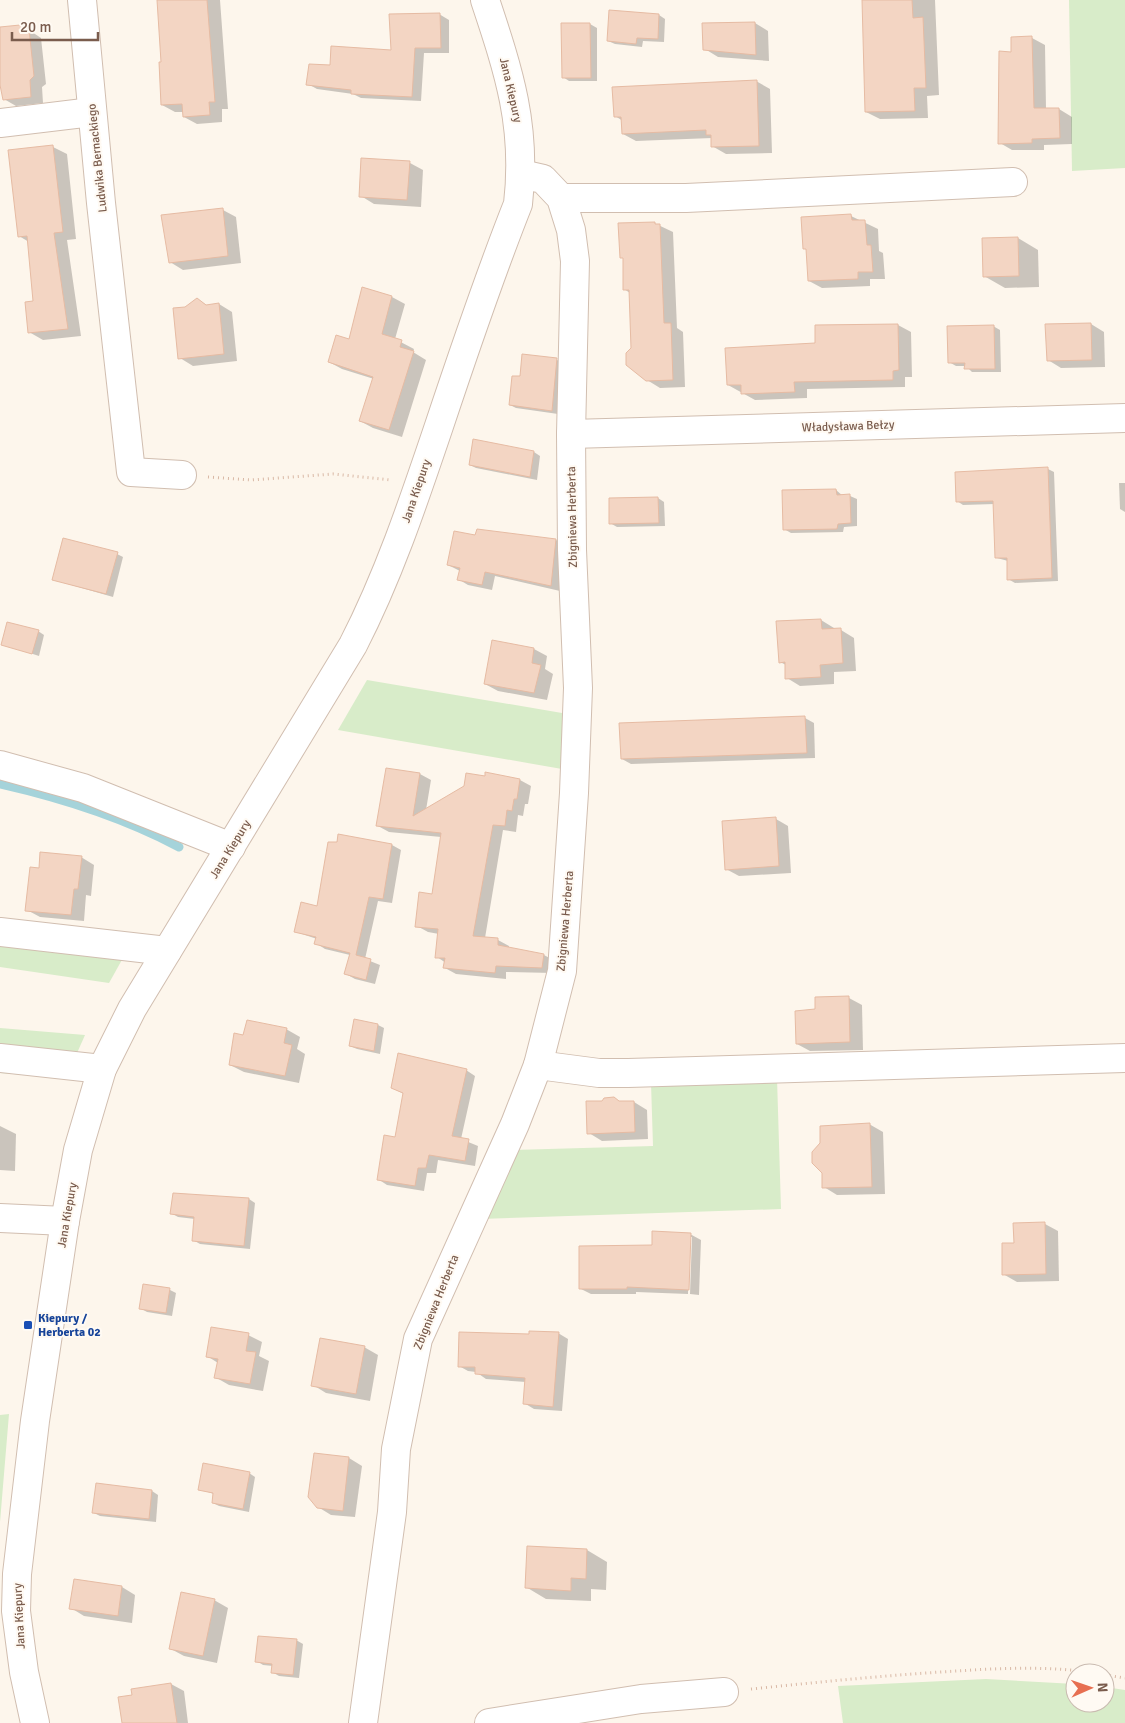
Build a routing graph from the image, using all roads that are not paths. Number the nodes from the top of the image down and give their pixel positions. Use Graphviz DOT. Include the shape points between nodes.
graph roads {
  1 [pos="82,0"];
  2 [pos="485,0"];
  3 [pos="92,112"];
  4 [pos="0,123"];
  5 [pos="521,174"];
  6 [pos="1012,182"];
  7 [pos="560,198"];
  8 [pos="1125,418"];
  9 [pos="571,434"];
  10 [pos="182,475"];
  11 [pos="0,765"];
  12 [pos="231,847"];
  13 [pos="0,932"];
  14 [pos="166,951"];
  15 [pos="0,1058"];
  16 [pos="1125,1058"];
  17 [pos="538,1065"];
  18 [pos="102,1069"];
  19 [pos="0,1218"];
  20 [pos="65,1221"];
  21 [pos="724,1692"];
  22 [pos="34,1723"];
  23 [pos="363,1723"];
  24 [pos="489,1723"];
  1 -- 3 [label="street, Ludwika Bernackiego"];
  2 -- 5 [label="street, Jana Kiepury" via="516,106"];
  3 -- 4 [label="street"];
  3 -- 10 [label="street, Ludwika Bernackiego" via="131,472"];
  5 -- 7 [label="street, Zbigniewa Herberta" via="543,179"];
  5 -- 12 [label="street, Jana Kiepury" via="518,204 372,608"];
  6 -- 7 [label="street" via="686,198"];
  7 -- 9 [label="street, Zbigniewa Herberta" via="571,230 575,261"];
  8 -- 9 [label="street, Władysława Bełzy"];
  9 -- 17 [label="street, Zbigniewa Herberta" via="578,688 574,793 562,971"];
  11 -- 12 [label="street" via="82,788"];
  12 -- 14 [label="street, Jana Kiepury"];
  13 -- 14 [label="street"];
  14 -- 18 [label="street, Jana Kiepury"];
  15 -- 18 [label="street"];
  16 -- 17 [label="street" via="628,1073 599,1073"];
  17 -- 23 [label="street, Zbigniewa Herberta" via="515,1124 418,1339 396,1449 392,1512"];
  18 -- 20 [label="street, Jana Kiepury" via="78,1150"];
  19 -- 20 [label="street"];
  20 -- 22 [label="street, Jana Kiepury" via="35,1421 17,1574 18,1635"];
  21 -- 24 [label="street" via="641,1699"];
}
